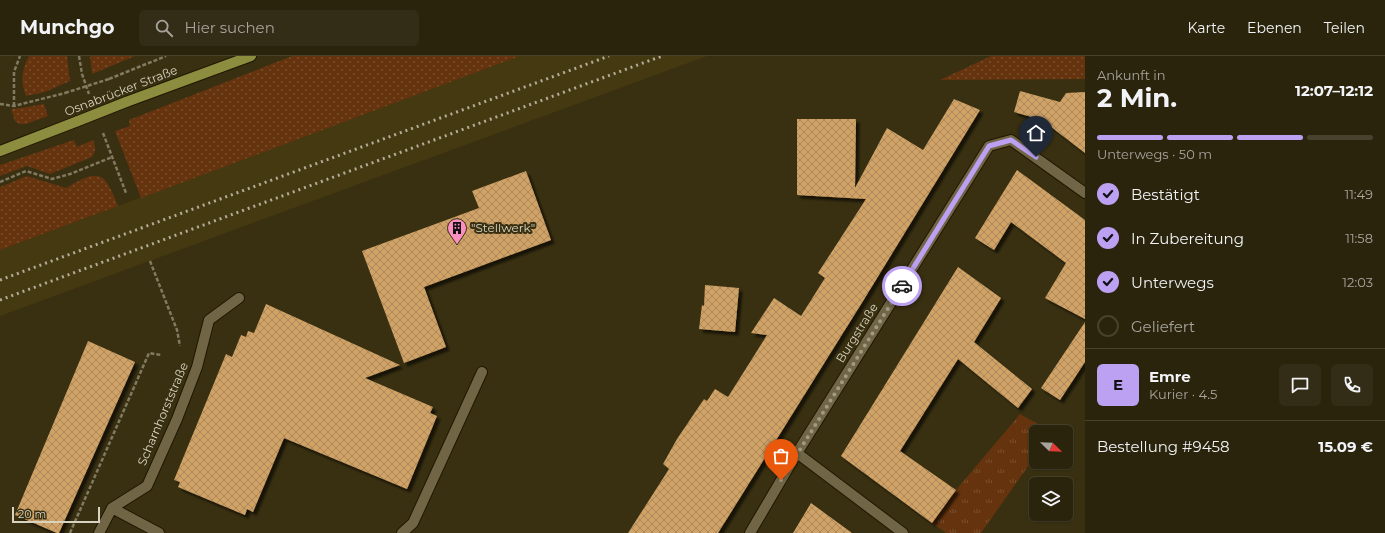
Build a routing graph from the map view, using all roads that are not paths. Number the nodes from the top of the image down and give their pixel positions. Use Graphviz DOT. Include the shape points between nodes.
graph roads {
  1 [pos="251,56"];
  2 [pos="0,151"];
  3 [pos="1085,193"];
  4 [pos="239,298"];
  5 [pos="482,372"];
  6 [pos="797,453"];
  7 [pos="112,508"];
  8 [pos="99,533"];
  9 [pos="159,533"];
  10 [pos="402,533"];
  11 [pos="750,533"];
  12 [pos="903,533"];
  1 -- 2 [label="main road, Osnabrücker Straße, bridge"];
  3 -- 6 [label="street, Burgstraße" via="1011,140 989,146"];
  4 -- 7 [label="street, Scharnhorststraße" via="209,320 197,367 147,486"];
  5 -- 10 [label="street" via="413,523"];
  6 -- 11 [label="street, Burgstraße"];
  6 -- 12 [label="street"];
  7 -- 8 [label="street"];
  7 -- 9 [label="street"];
}
